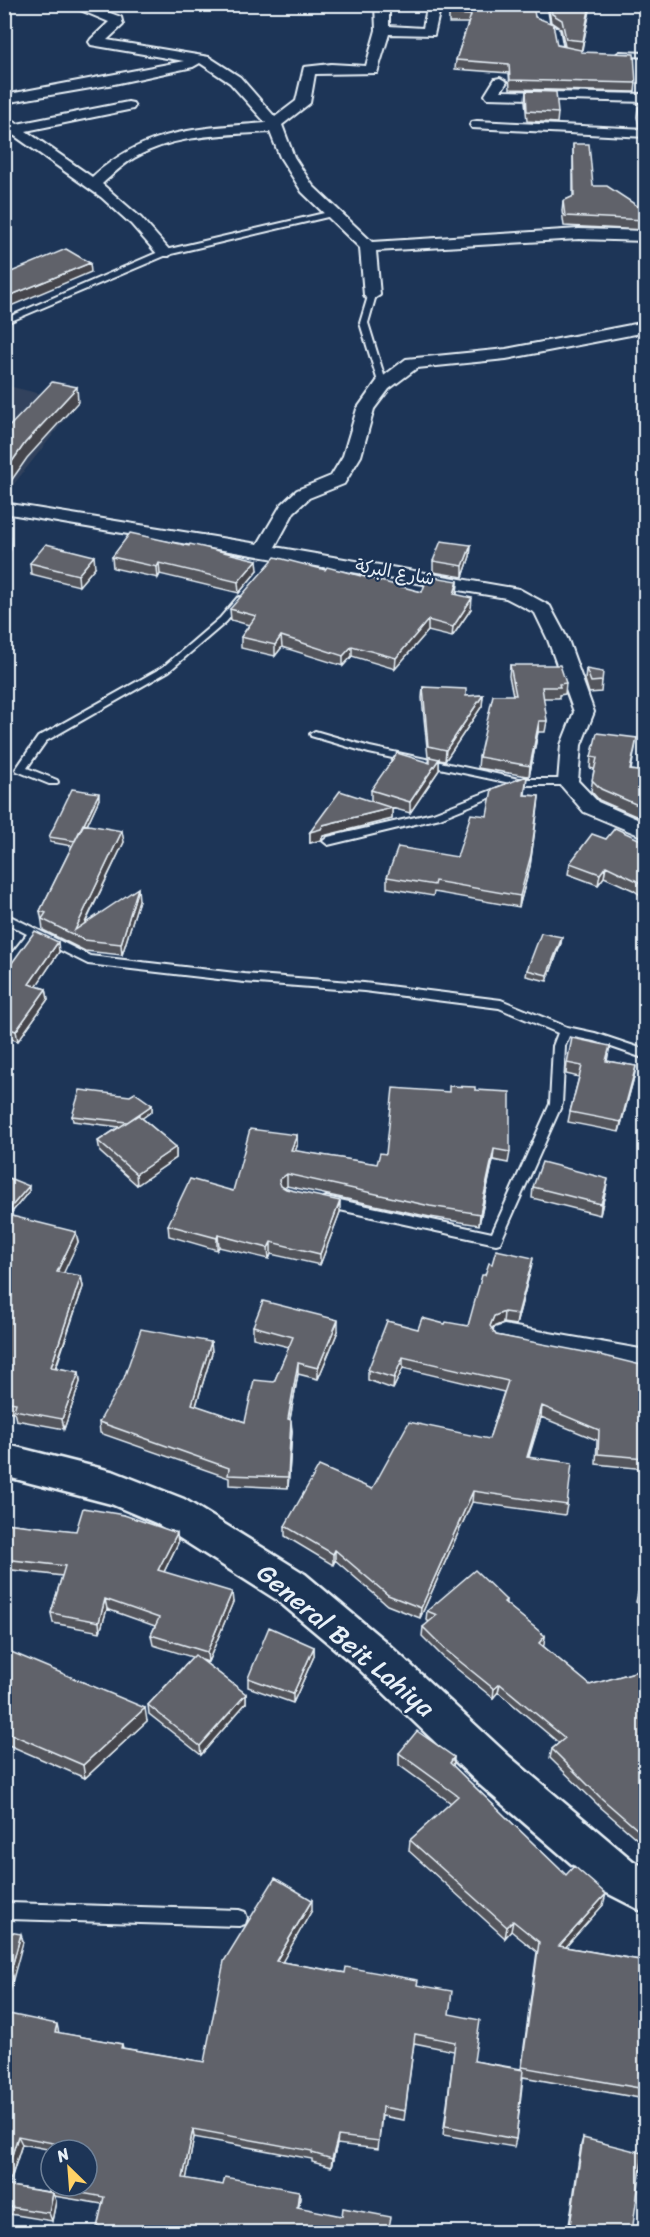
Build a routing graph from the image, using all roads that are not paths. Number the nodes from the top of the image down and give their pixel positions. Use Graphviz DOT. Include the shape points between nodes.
graph roads {
  1 [pos="72,4"];
  2 [pos="382,4"];
  3 [pos="435,4"];
  4 [pos="539,4"];
  5 [pos="542,22"];
  6 [pos="383,30"];
  7 [pos="578,54"];
  8 [pos="611,54"];
  9 [pos="645,55"];
  10 [pos="204,60"];
  11 [pos="500,82"];
  12 [pos="645,98"];
  13 [pos="4,99"];
  14 [pos="128,106"];
  15 [pos="275,125"];
  16 [pos="477,125"];
  17 [pos="8,127"];
  18 [pos="645,133"];
  19 [pos="93,183"];
  20 [pos="333,213"];
  21 [pos="645,236"];
  22 [pos="368,247"];
  23 [pos="164,253"];
  24 [pos="372,295"];
  25 [pos="4,322"];
  26 [pos="645,327"];
  27 [pos="383,384"];
  28 [pos="4,508"];
  29 [pos="272,555"];
  30 [pos="246,594"];
  31 [pos="315,734"];
  32 [pos="53,782"];
  33 [pos="519,782"];
  34 [pos="568,782"];
  35 [pos="645,831"];
  36 [pos="328,841"];
  37 [pos="4,917"];
  38 [pos="34,933"];
  39 [pos="4,971"];
  40 [pos="565,1031"];
  41 [pos="645,1055"];
  42 [pos="309,1198"];
  43 [pos="504,1336"];
  44 [pos="645,1361"];
  45 [pos="4,1460"];
  46 [pos="645,1892"];
  47 [pos="9,1911"];
  48 [pos="239,1918"];
  1 -- 10 [label="street" via="116,20 117,25 96,42"];
  2 -- 6 [label="street"];
  3 -- 6 [label="street" via="429,32"];
  4 -- 5 [label="street"];
  5 -- 7 [label="lane" via="557,30 560,51"];
  6 -- 15 [label="street" via="372,70 309,70 303,103"];
  8 -- 9 [label="lane"];
  10 -- 13 [label="street"];
  10 -- 15 [label="street" via="235,80"];
  11 -- 12 [label="street" via="492,95"];
  14 -- 17 [label="street"];
  15 -- 19 [label="street" via="154,143 131,153"];
  15 -- 20 [label="street" via="287,157 307,189"];
  16 -- 18 [label="street"];
  17 -- 19 [label="street"];
  19 -- 23 [label="street" via="136,221"];
  20 -- 22 [label="street"];
  20 -- 23 [label="lane"];
  21 -- 22 [label="street" via="579,234"];
  22 -- 24 [label="street"];
  23 -- 25 [label="lane"];
  24 -- 27 [label="lane" via="364,323"];
  26 -- 27 [label="street" via="506,354 412,363"];
  27 -- 29 [label="street" via="366,410 352,456 338,480 303,494 287,509"];
  28 -- 29 [label="street, شارع البركة"];
  29 -- 34 [label="street, شارع البركة" via="512,593 543,610 584,712 571,745"];
  30 -- 32 [label="lane" via="223,620 166,669 42,739 21,769"];
  31 -- 33 [label="lane" via="369,750"];
  33 -- 34 [label="lane"];
  33 -- 36 [label="lane" via="436,816"];
  34 -- 35 [label="street" via="591,807"];
  37 -- 38 [label="lane"];
  38 -- 39 [label="lane"];
  38 -- 40 [label="lane" via="88,960 501,1004"];
  40 -- 41 [label="lane"];
  40 -- 42 [label="lane" via="559,1046 556,1104 496,1239"];
  43 -- 44 [label="street"];
  45 -- 46 [label="main road, General Beit Lahiya" via="115,1490 170,1510 291,1587 372,1655 495,1771 618,1876"];
  47 -- 48 [label="lane"];
}
